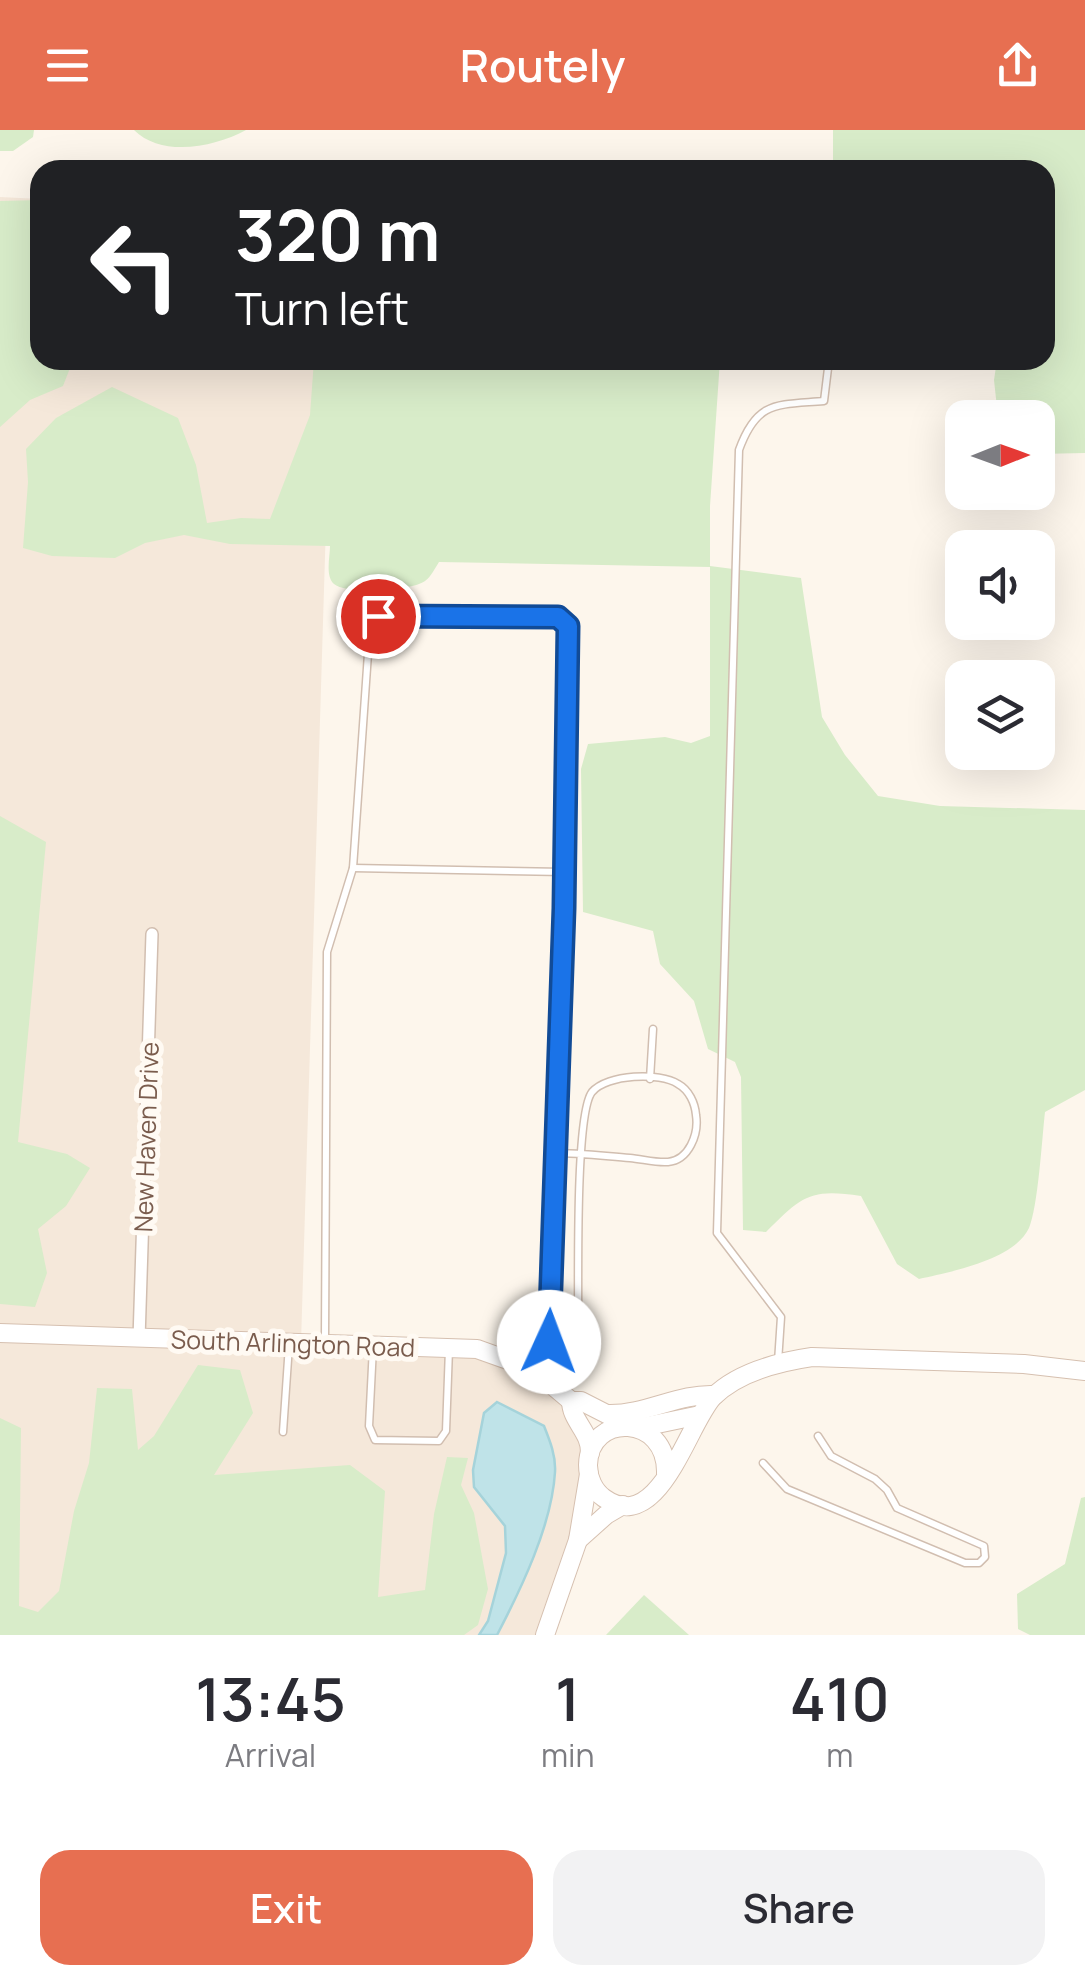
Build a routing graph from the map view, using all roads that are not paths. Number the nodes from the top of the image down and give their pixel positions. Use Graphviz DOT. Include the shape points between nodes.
graph roads {
  1 [pos="828,370"];
  2 [pos="353,868"];
  3 [pos="564,872"];
  4 [pos="152,934"];
  5 [pos="653,1029"];
  6 [pos="650,1079"];
  7 [pos="554,1152"];
  8 [pos="581,1153"];
  9 [pos="0,1333"];
  10 [pos="139,1339"];
  11 [pos="289,1343"];
  12 [pos="326,1345"];
  13 [pos="373,1346"];
  14 [pos="450,1348"];
  15 [pos="778,1363"];
  16 [pos="535,1371"];
  17 [pos="1085,1371"];
  18 [pos="557,1388"];
  19 [pos="714,1395"];
  20 [pos="571,1402"];
  21 [pos="602,1414"];
  22 [pos="700,1414"];
  23 [pos="635,1428"];
  24 [pos="283,1432"];
  25 [pos="818,1436"];
  26 [pos="590,1454"];
  27 [pos="763,1464"];
  28 [pos="589,1474"];
  29 [pos="666,1474"];
  30 [pos="623,1505"];
  31 [pos="578,1540"];
  32 [pos="544,1635"];
  1 -- 15 [label="lane" via="824,402 768,407 748,425 739,450 717,1233 781,1317"];
  2 -- 3 [label="lane"];
  2 -- 3 [label="lane" via="370,625 378,616 558,617 568,626"];
  2 -- 12 [label="lane" via="326,952"];
  3 -- 7 [label="lane"];
  4 -- 10 [label="street, New Haven Drive"];
  5 -- 6 [label="lane"];
  6 -- 8 [label="lane" via="610,1080 594,1089 582,1120"];
  6 -- 8 [label="lane" via="674,1081 695,1107 694,1142 683,1156 670,1162"];
  7 -- 8 [label="lane"];
  7 -- 16 [label="lane" via="549,1342"];
  8 -- 18 [label="lane" via="578,1341"];
  9 -- 10 [label="main road, South Arlington Road"];
  10 -- 11 [label="main road, South Arlington Road"];
  11 -- 12 [label="main road, South Arlington Road"];
  11 -- 24 [label="lane"];
  12 -- 13 [label="main road, South Arlington Road"];
  13 -- 14 [label="main road, South Arlington Road"];
  13 -- 14 [label="lane" via="375,1440 439,1441 446,1431"];
  14 -- 16 [label="main road, South Arlington Road" via="477,1349"];
  15 -- 17 [label="main road" via="812,1357"];
  15 -- 19 [label="main road"];
  16 -- 18 [label="main road, South Arlington Road"];
  18 -- 20 [label="main road, South Arlington Road"];
  19 -- 21 [label="main road"];
  19 -- 22 [label="main road"];
  20 -- 21 [label="main road, South Arlington Road"];
  20 -- 26 [label="main road, South Arlington Road"];
  21 -- 23 [label="main road, South Arlington Road"];
  22 -- 23 [label="main road"];
  22 -- 29 [label="main road"];
  23 -- 26 [label="main road" via="606,1432"];
  23 -- 29 [label="main road" via="656,1439"];
  25 -- 27 [label="lane" via="832,1456 888,1490 897,1508 984,1546 985,1557 966,1563 800,1494"];
  26 -- 28 [label="main road"];
  28 -- 30 [label="main road" via="596,1491"];
  28 -- 31 [label="main road"];
  29 -- 30 [label="main road" via="653,1496"];
  30 -- 31 [label="main road"];
  31 -- 32 [label="main road"];
}
